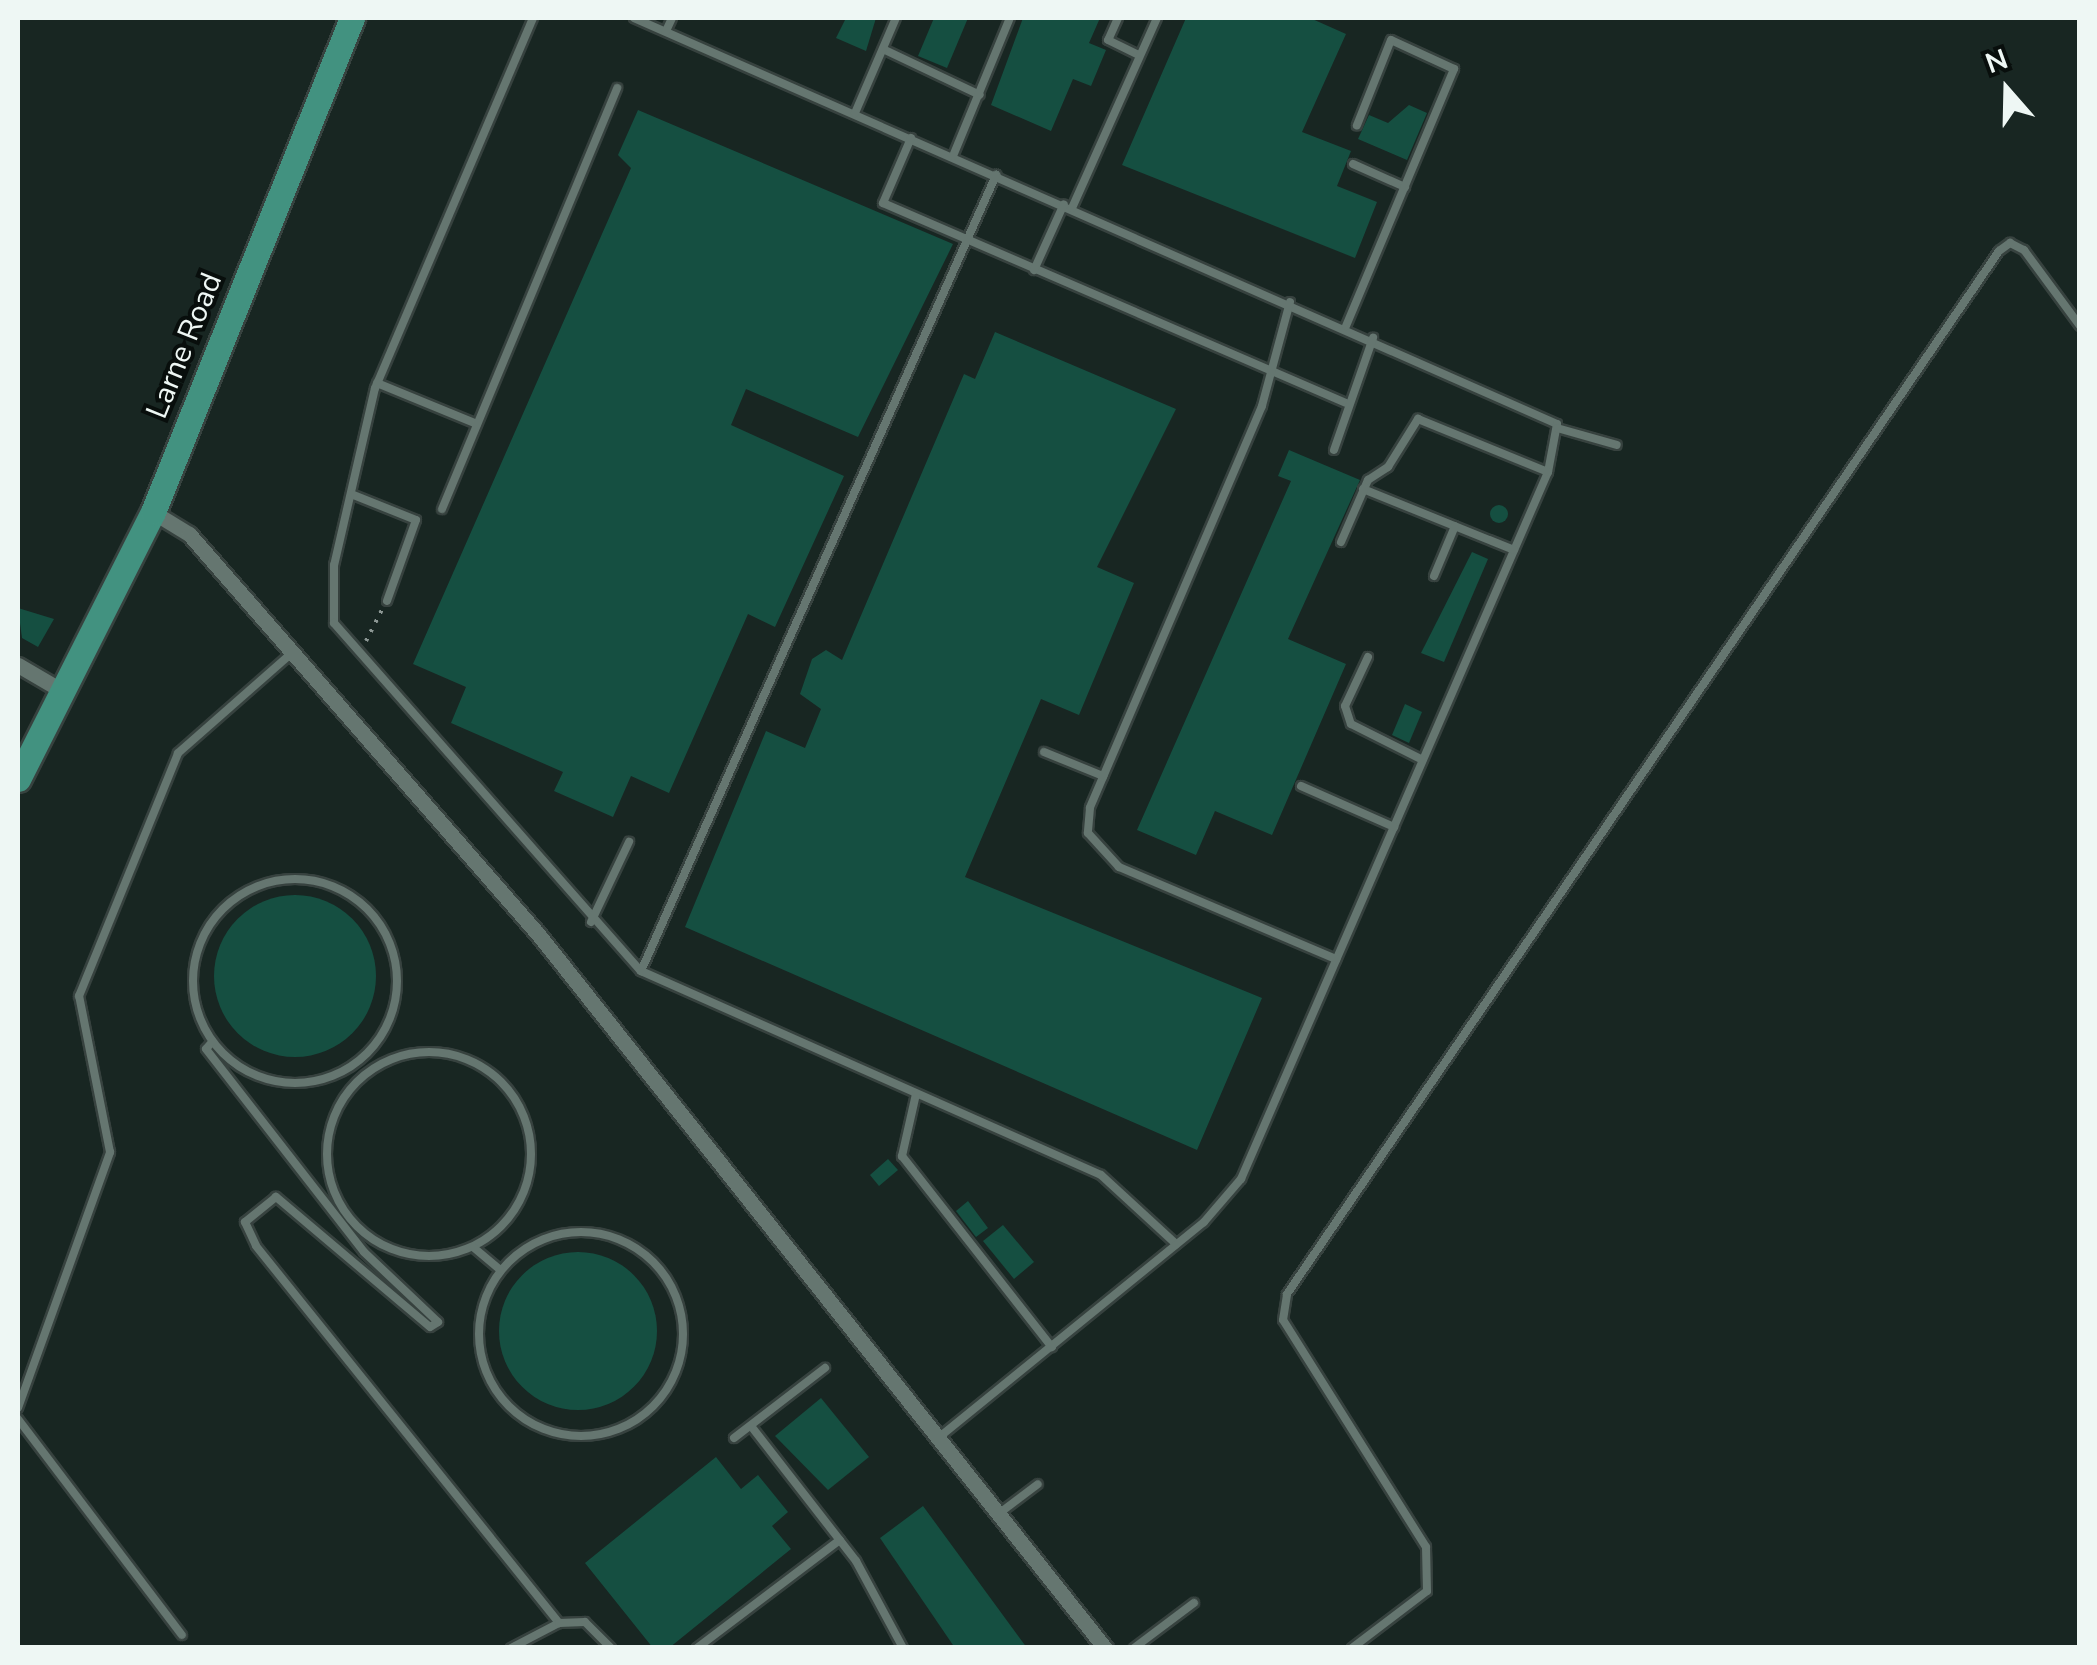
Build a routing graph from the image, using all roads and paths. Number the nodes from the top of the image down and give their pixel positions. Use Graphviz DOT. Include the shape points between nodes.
graph roads {
  1 [pos="352,18"];
  2 [pos="533,18"];
  3 [pos="634,18"];
  4 [pos="672,18"];
  5 [pos="896,18"];
  6 [pos="1010,18"];
  7 [pos="1118,18"];
  8 [pos="1156,18"];
  9 [pos="666,32"];
  10 [pos="883,49"];
  11 [pos="1140,56"];
  12 [pos="617,88"];
  13 [pos="980,94"];
  14 [pos="854,114"];
  15 [pos="1357,126"];
  16 [pos="911,138"];
  17 [pos="953,156"];
  18 [pos="1353,164"];
  19 [pos="996,175"];
  20 [pos="1405,187"];
  21 [pos="1068,206"];
  22 [pos="966,240"];
  23 [pos="1034,270"];
  24 [pos="1290,302"];
  25 [pos="1346,326"];
  26 [pos="2080,326"];
  27 [pos="1373,338"];
  28 [pos="1264,375"];
  29 [pos="377,383"];
  30 [pos="1346,403"];
  31 [pos="477,424"];
  32 [pos="1557,428"];
  33 [pos="1617,445"];
  34 [pos="1334,450"];
  35 [pos="1548,472"];
  36 [pos="1363,489"];
  37 [pos="351,494"];
  38 [pos="442,508"];
  39 [pos="154,512"];
  40 [pos="1455,526"];
  41 [pos="1341,542"];
  42 [pos="1514,550"];
  43 [pos="1434,576"];
  44 [pos="386,601"];
  45 [pos="292,652"];
  46 [pos="360,652"];
  47 [pos="1368,657"];
  48 [pos="18,664"];
  49 [pos="64,692"];
  50 [pos="1044,752"];
  51 [pos="1422,760"];
  52 [pos="1103,776"];
  53 [pos="18,779"];
  54 [pos="1302,786"];
  55 [pos="1394,827"];
  56 [pos="629,842"];
  57 [pos="590,922"];
  58 [pos="1336,959"];
  59 [pos="641,971"];
  60 [pos="212,1042"];
  61 [pos="368,1053"];
  62 [pos="372,1070"];
  63 [pos="916,1094"];
  64 [pos="343,1218"];
  65 [pos="1176,1244"];
  66 [pos="473,1247"];
  67 [pos="500,1270"];
  68 [pos="1052,1348"];
  69 [pos="825,1368"];
  70 [pos="18,1408"];
  71 [pos="18,1419"];
  72 [pos="750,1426"];
  73 [pos="944,1434"];
  74 [pos="734,1438"];
  75 [pos="1038,1484"];
  76 [pos="1001,1512"];
  77 [pos="840,1540"];
  78 [pos="1194,1603"];
  79 [pos="559,1623"];
  80 [pos="182,1634"];
  81 [pos="511,1648"];
  82 [pos="611,1648"];
  83 [pos="697,1648"];
  84 [pos="903,1648"];
  85 [pos="1105,1648"];
  86 [pos="1134,1648"];
  87 [pos="1352,1648"];
  1 -- 39 [label="main road, Larne Road"];
  2 -- 29 [label="lane"];
  3 -- 9 [label="lane"];
  4 -- 9 [label="lane"];
  5 -- 10 [label="lane"];
  6 -- 13 [label="lane"];
  7 -- 11 [label="lane" via="1108,40"];
  8 -- 11 [label="lane"];
  9 -- 14 [label="lane"];
  10 -- 13 [label="lane"];
  10 -- 14 [label="lane"];
  11 -- 21 [label="lane"];
  12 -- 31 [label="lane"];
  13 -- 17 [label="lane"];
  14 -- 16 [label="lane"];
  15 -- 20 [label="lane" via="1391,40 1454,68"];
  16 -- 17 [label="lane"];
  16 -- 22 [label="lane" via="883,203"];
  17 -- 19 [label="lane"];
  18 -- 20 [label="lane"];
  19 -- 21 [label="lane"];
  19 -- 22 [label="lane"];
  20 -- 25 [label="lane"];
  21 -- 23 [label="lane"];
  21 -- 24 [label="lane"];
  22 -- 23 [label="lane"];
  22 -- 59 [label="lane"];
  23 -- 28 [label="lane"];
  24 -- 25 [label="lane"];
  24 -- 28 [label="lane"];
  25 -- 27 [label="lane"];
  26 -- 87 [label="lane" via="2024,250 2010,242 1999,251 1287,1294 1282,1320 1429,1560 1427,1591"];
  27 -- 30 [label="lane"];
  27 -- 32 [label="lane" via="1544,412"];
  28 -- 30 [label="lane"];
  28 -- 52 [label="lane" via="1262,406"];
  29 -- 31 [label="lane"];
  29 -- 37 [label="lane"];
  30 -- 34 [label="lane"];
  31 -- 38 [label="lane"];
  32 -- 33 [label="lane"];
  32 -- 35 [label="lane"];
  35 -- 36 [label="lane" via="1418,419"];
  35 -- 42 [label="lane"];
  36 -- 40 [label="lane"];
  36 -- 41 [label="lane"];
  37 -- 44 [label="lane" via="416,520"];
  37 -- 46 [label="lane" via="328,608"];
  39 -- 45 [label="street" via="190,534"];
  39 -- 49 [label="main road, Larne Road"];
  40 -- 42 [label="lane"];
  40 -- 43 [label="lane"];
  42 -- 51 [label="lane"];
  44 -- 46 [label="path"];
  45 -- 70 [label="lane" via="178,753 79,996 110,1152"];
  45 -- 73 [label="street" via="538,934"];
  46 -- 57 [label="lane"];
  47 -- 51 [label="lane" via="1345,706 1351,724"];
  48 -- 49 [label="street"];
  49 -- 53 [label="main road, Larne Road"];
  50 -- 52 [label="lane"];
  51 -- 55 [label="lane"];
  52 -- 58 [label="lane" via="1088,833 1100,855"];
  54 -- 55 [label="lane"];
  55 -- 58 [label="lane"];
  56 -- 57 [label="lane"];
  57 -- 59 [label="lane"];
  58 -- 65 [label="lane" via="1241,1179"];
  59 -- 63 [label="lane"];
  60 -- 61 [label="lane" via="237,1066 305,1084"];
  60 -- 61 [label="lane" via="196,1010 199,946 238,896 300,879 359,901 394,954 388,1024"];
  60 -- 64 [label="lane" via="206,1049"];
  61 -- 62 [label="lane"];
  62 -- 64 [label="lane" via="348,1091 326,1151"];
  62 -- 66 [label="lane" via="401,1056 465,1058 515,1098 531,1163 522,1197"];
  63 -- 65 [label="lane" via="1102,1174"];
  63 -- 68 [label="lane" via="902,1156"];
  64 -- 66 [label="lane" via="404,1254"];
  64 -- 79 [label="lane" via="438,1322 430,1327 276,1197 245,1222"];
  65 -- 68 [label="lane"];
  66 -- 67 [label="lane"];
  67 -- 67 [label="lane" via="481,1314 482,1362 523,1419 591,1436 654,1406 683,1342 680,1307 645,1254 601,1234 553,1235"];
  68 -- 73 [label="lane"];
  69 -- 72 [label="lane"];
  71 -- 80 [label="lane"];
  72 -- 74 [label="lane"];
  72 -- 77 [label="lane"];
  73 -- 76 [label="street"];
  75 -- 76 [label="lane"];
  76 -- 85 [label="street"];
  77 -- 83 [label="lane"];
  77 -- 84 [label="lane"];
  78 -- 86 [label="lane"];
  79 -- 81 [label="lane"];
  79 -- 82 [label="lane" via="593,1622"];
}
